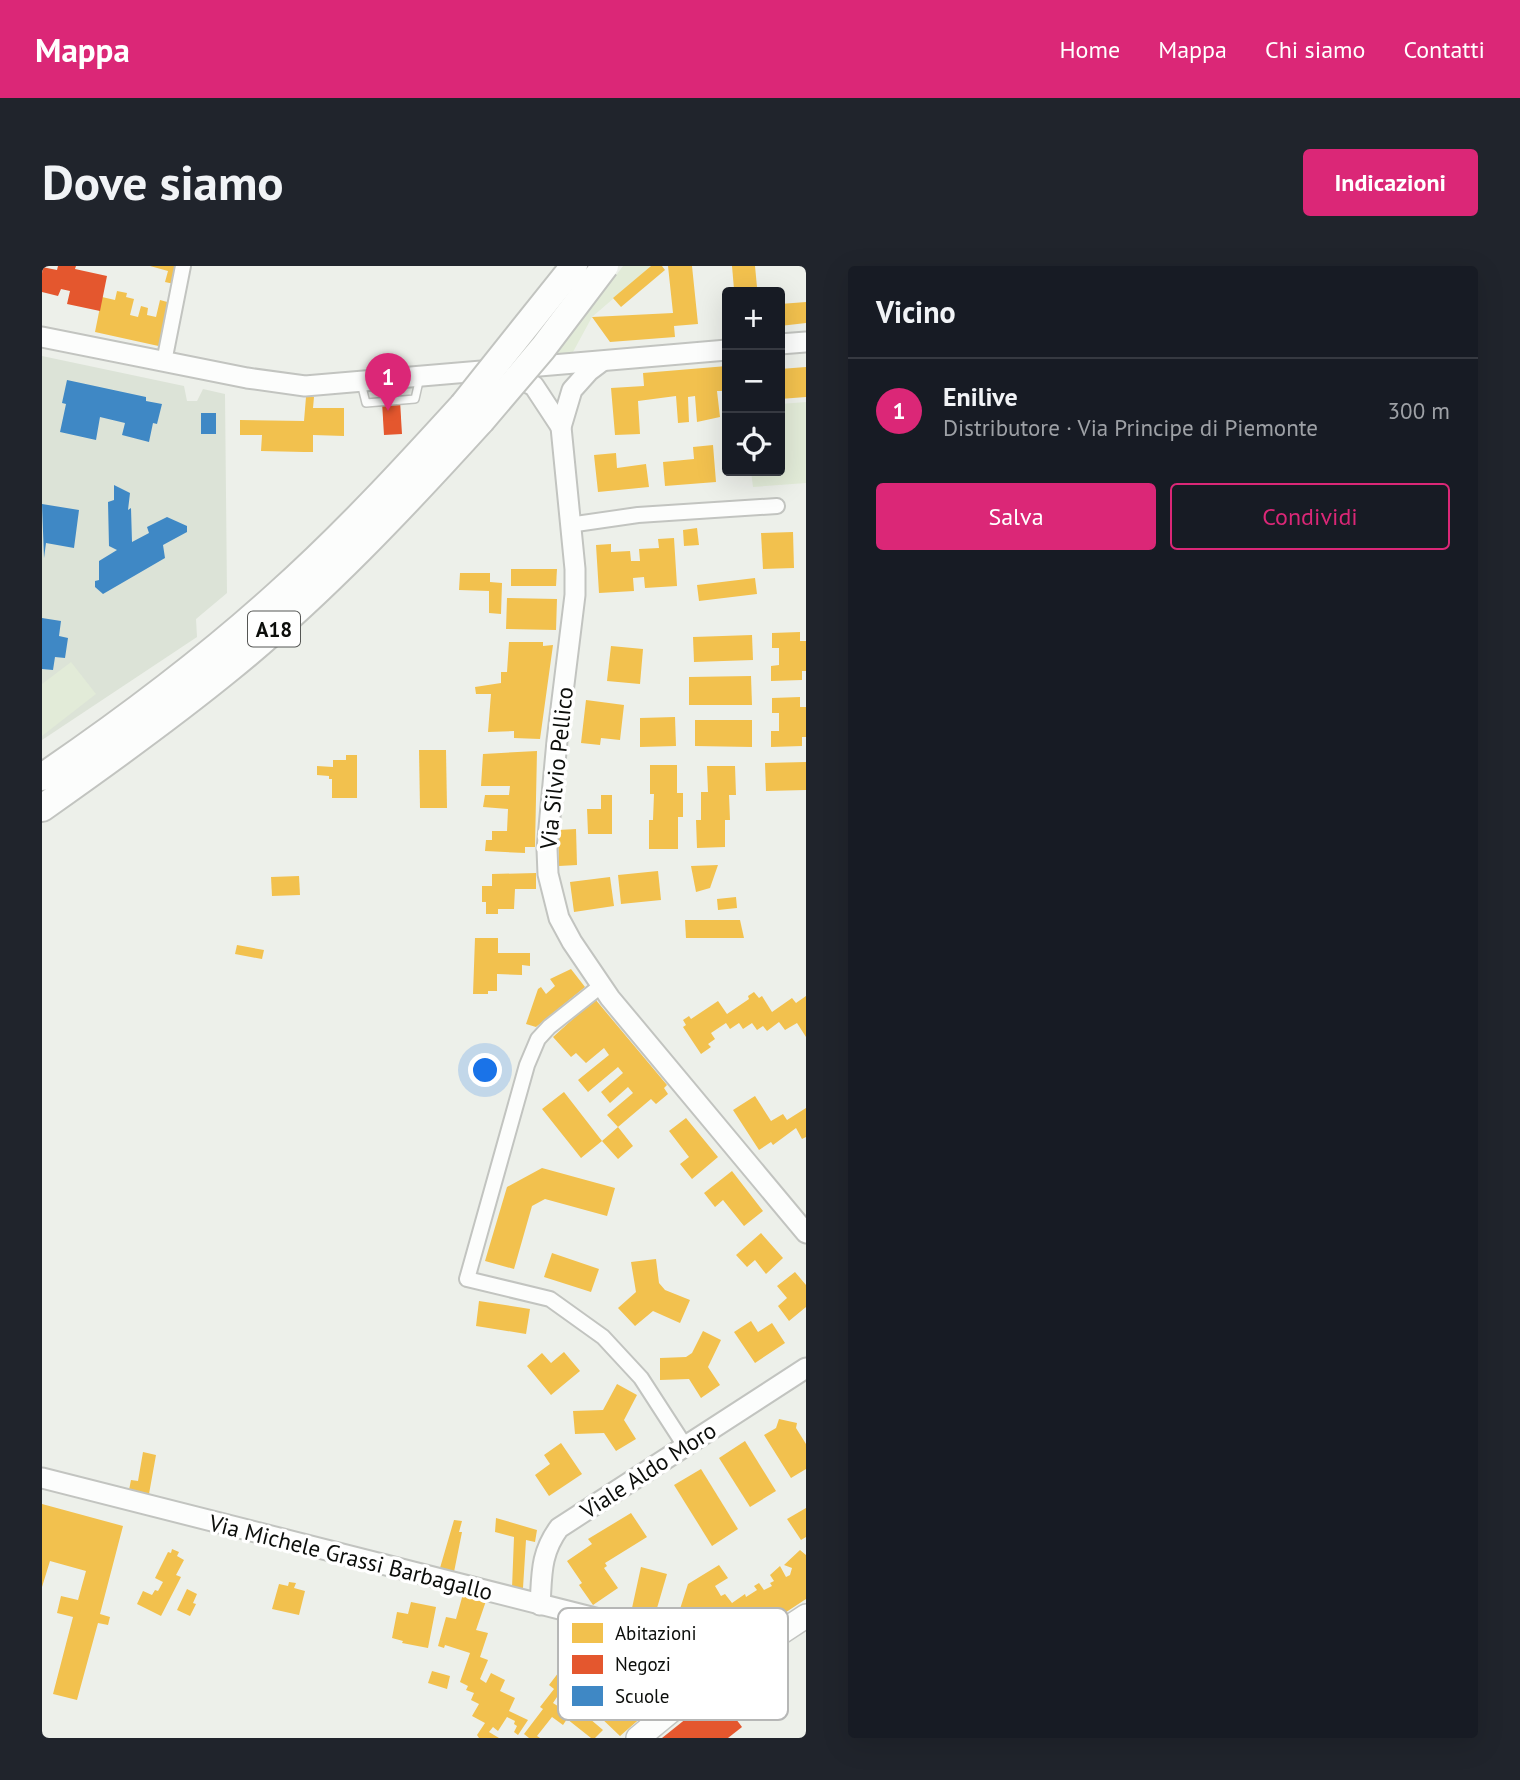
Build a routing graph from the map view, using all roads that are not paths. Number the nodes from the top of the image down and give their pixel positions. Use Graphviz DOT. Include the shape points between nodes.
graph roads {
  1 [pos="183,266"];
  2 [pos="574,266"];
  3 [pos="605,266"];
  4 [pos="42,337"];
  5 [pos="806,342"];
  6 [pos="785,344"];
  7 [pos="722,350"];
  8 [pos="164,362"];
  9 [pos="601,362"];
  10 [pos="555,366"];
  11 [pos="502,370"];
  12 [pos="546,402"];
  13 [pos="472,413"];
  14 [pos="563,421"];
  15 [pos="777,506"];
  16 [pos="569,525"];
  17 [pos="42,777"];
  18 [pos="42,808"];
  19 [pos="601,985"];
  20 [pos="806,1233"];
  21 [pos="806,1368"];
  22 [pos="685,1446"];
  23 [pos="42,1478"];
  24 [pos="540,1605"];
  25 [pos="558,1610"];
  26 [pos="806,1616"];
  27 [pos="788,1628"];
  28 [pos="660,1720"];
  29 [pos="638,1738"];
  1 -- 8 [label="street"];
  2 -- 13 [label="highway, A18, bridge"];
  3 -- 13 [label="highway, A18, bridge" via="543,348"];
  4 -- 8 [label="street"];
  5 -- 6 [label="street"];
  7 -- 9 [label="street"];
  8 -- 11 [label="street" via="320,386"];
  9 -- 10 [label="street"];
  9 -- 14 [label="street" via="572,390"];
  10 -- 11 [label="street"];
  10 -- 12 [label="street"];
  10 -- 14 [label="street, Via Silvio Pellico" via="563,377"];
  11 -- 12 [label="street" via="534,386"];
  12 -- 14 [label="street"];
  13 -- 17 [label="highway, A18" via="277,594 158,694"];
  13 -- 18 [label="highway, A18" via="345,565 242,658"];
  14 -- 16 [label="street, Via Silvio Pellico"];
  15 -- 16 [label="street" via="638,515"];
  16 -- 19 [label="street, Via Silvio Pellico" via="575,595 550,808 548,874 559,918"];
  19 -- 20 [label="street, Via Silvio Pellico"];
  19 -- 22 [label="street" via="538,1039 467,1279 550,1299 603,1337 642,1378"];
  21 -- 22 [label="street, Viale Aldo Moro"];
  22 -- 24 [label="street, Viale Aldo Moro" via="559,1528 543,1560"];
  23 -- 24 [label="street, Via Michele Grassi Barbagallo"];
  24 -- 25 [label="street, Via Michele Grassi Barbagallo"];
  26 -- 27 [label="main road"];
  28 -- 29 [label="main road"];
}
